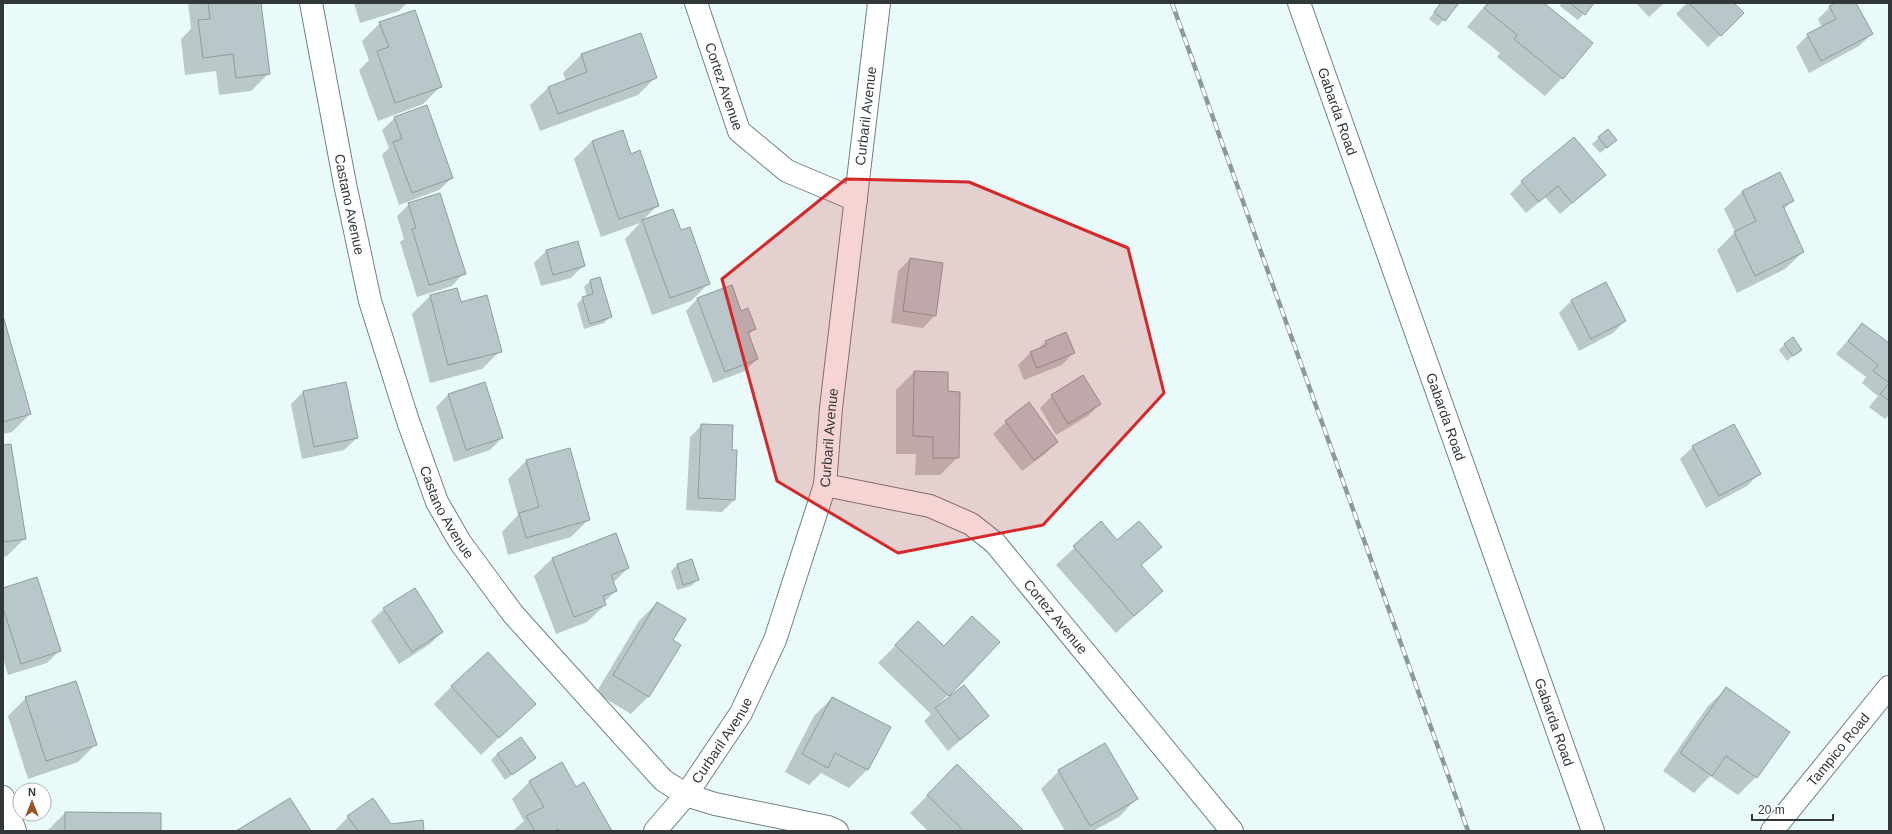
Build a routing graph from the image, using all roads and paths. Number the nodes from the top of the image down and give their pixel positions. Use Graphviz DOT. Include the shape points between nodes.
graph roads {
  1 [pos="311,3"];
  2 [pos="696,3"];
  3 [pos="879,3"];
  4 [pos="1299,3"];
  5 [pos="856,200"];
  6 [pos="825,485"];
  7 [pos="1889,687"];
  8 [pos="686,795"];
  9 [pos="3,796"];
  10 [pos="15,831"];
  11 [pos="654,831"];
  12 [pos="837,831"];
  13 [pos="1232,831"];
  14 [pos="1593,831"];
  15 [pos="1772,831"];
  1 -- 8 [label="street, Castano Avenue" via="370,301 437,502 460,542 513,614 663,780"];
  2 -- 5 [label="street, Cortez Avenue" via="738,131 787,171"];
  3 -- 5 [label="street, Curbaril Avenue"];
  4 -- 14 [label="street, Gabarda Road"];
  5 -- 6 [label="street, Curbaril Avenue" via="831,408"];
  6 -- 8 [label="street, Curbaril Avenue" via="775,640 741,713"];
  6 -- 13 [label="street, Cortez Avenue" via="930,506 971,524 995,543"];
  7 -- 15 [label="street, Tampico Road"];
  8 -- 11 [label="street, Curbaril Avenue"];
  8 -- 12 [label="street, Castano Avenue" via="715,804"];
  9 -- 10 [label="street"];
}
